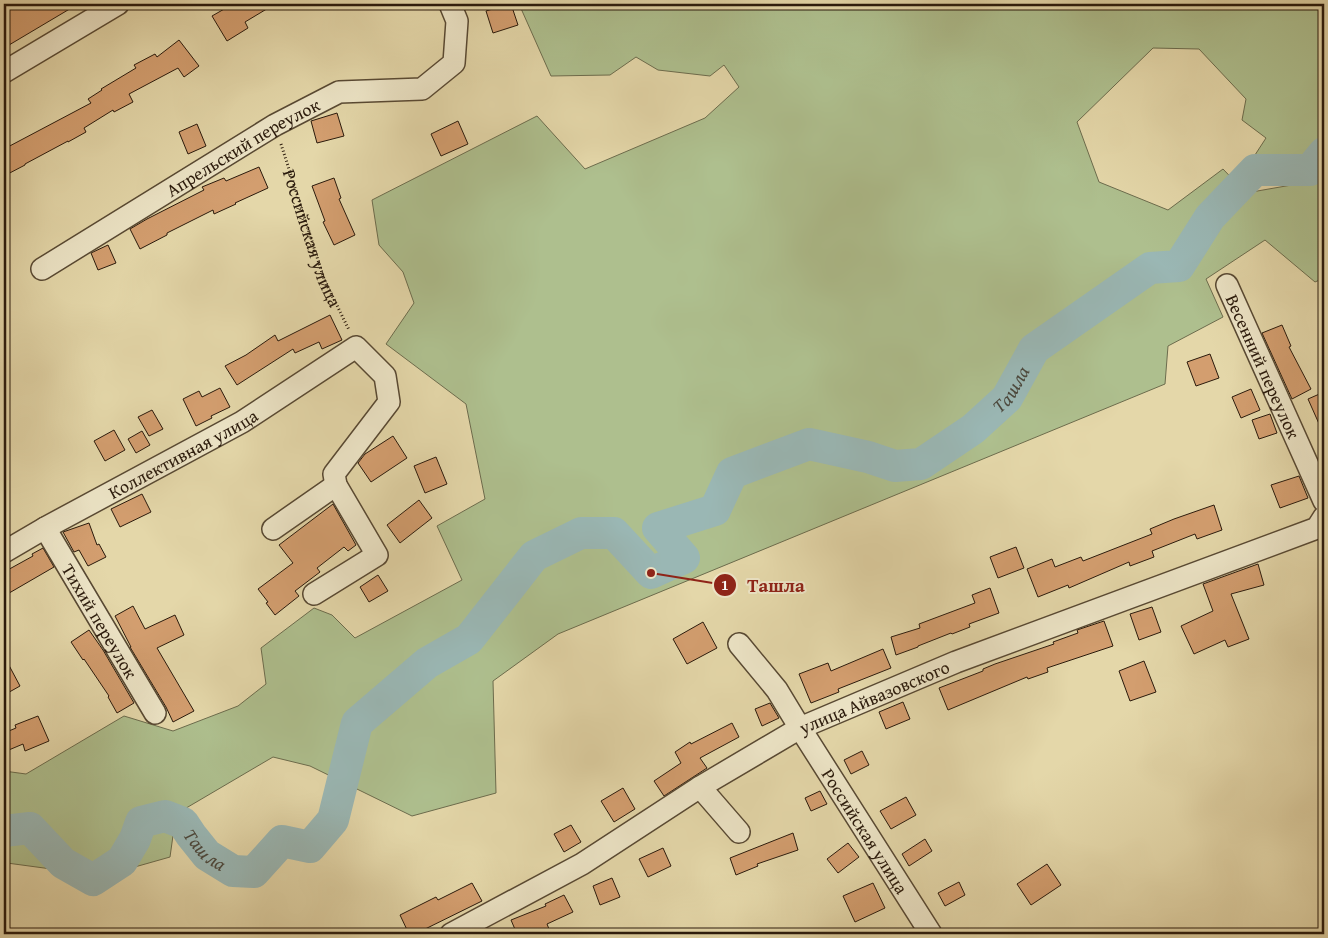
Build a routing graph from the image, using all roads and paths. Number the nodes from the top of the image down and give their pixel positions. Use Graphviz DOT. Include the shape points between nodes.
graph roads {
  1 [pos="118,4"];
  2 [pos="450,4"];
  3 [pos="4,72"];
  4 [pos="275,126"];
  5 [pos="42,269"];
  6 [pos="1227,285"];
  7 [pos="356,347"];
  8 [pos="336,486"];
  9 [pos="1324,501"];
  10 [pos="1324,517"];
  11 [pos="45,528"];
  12 [pos="273,529"];
  13 [pos="4,552"];
  14 [pos="314,594"];
  15 [pos="738,644"];
  16 [pos="156,714"];
  17 [pos="800,728"];
  18 [pos="700,786"];
  19 [pos="739,832"];
  20 [pos="451,934"];
  21 [pos="931,934"];
  1 -- 3 [label="street"];
  2 -- 4 [label="street, Апрельский переулок" via="456,21 454,63 422,89 339,92"];
  4 -- 5 [label="street, Апрельский переулок"];
  4 -- 7 [label="path, Российская улица" via="324,280"];
  6 -- 9 [label="street, Весенний переулок"];
  7 -- 8 [label="street" via="385,376 389,402 334,474"];
  7 -- 11 [label="street, Коллективная улица" via="242,422"];
  8 -- 12 [label="street"];
  8 -- 14 [label="street" via="377,555"];
  10 -- 17 [label="street, улица Айвазовского" via="1317,528 956,662"];
  11 -- 13 [label="street, Коллективная улица"];
  11 -- 16 [label="street, Тихий переулок"];
  15 -- 17 [label="street, Российская улица" via="777,690"];
  17 -- 18 [label="street, улица Айвазовского"];
  17 -- 21 [label="street, Российская улица"];
  18 -- 19 [label="street"];
  18 -- 20 [label="street, улица Айвазовского" via="582,864"];
}
